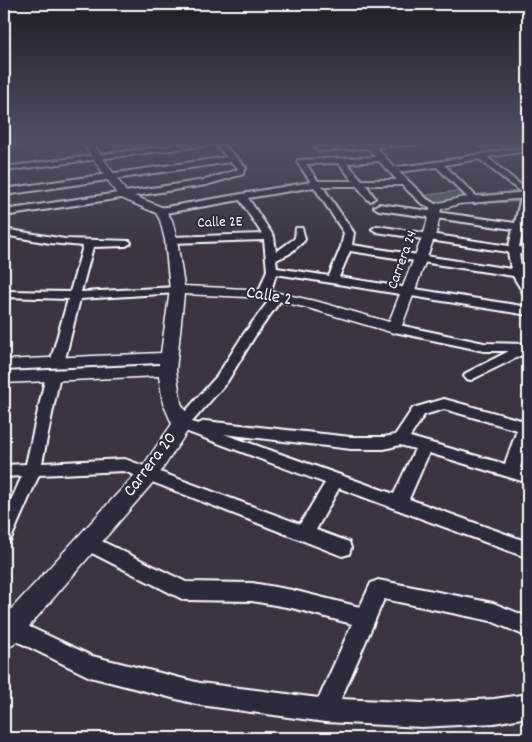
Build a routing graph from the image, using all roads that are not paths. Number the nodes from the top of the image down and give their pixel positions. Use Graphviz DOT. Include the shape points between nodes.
graph roads {
  1 [pos="110,177"];
  2 [pos="225,177"];
  3 [pos="311,177"];
  4 [pos="354,177"];
  5 [pos="400,177"];
  6 [pos="451,177"];
  7 [pos="503,177"];
  8 [pos="358,182"];
  9 [pos="405,182"];
  10 [pos="316,184"];
  11 [pos="4,192"];
  12 [pos="123,195"];
  13 [pos="244,197"];
  14 [pos="371,198"];
  15 [pos="527,199"];
  16 [pos="475,200"];
  17 [pos="379,207"];
  18 [pos="436,209"];
  19 [pos="160,211"];
  20 [pos="4,213"];
  21 [pos="523,228"];
  22 [pos="378,229"];
  23 [pos="299,230"];
  24 [pos="4,232"];
  25 [pos="429,236"];
  26 [pos="269,237"];
  27 [pos="171,240"];
  28 [pos="126,244"];
  29 [pos="88,245"];
  30 [pos="346,247"];
  31 [pos="513,249"];
  32 [pos="528,252"];
  33 [pos="422,258"];
  34 [pos="271,264"];
  35 [pos="523,274"];
  36 [pos="333,279"];
  37 [pos="177,290"];
  38 [pos="409,292"];
  39 [pos="528,292"];
  40 [pos="4,294"];
  41 [pos="76,296"];
  42 [pos="271,296"];
  43 [pos="528,312"];
  44 [pos="394,328"];
  45 [pos="528,347"];
  46 [pos="167,364"];
  47 [pos="4,365"];
  48 [pos="55,369"];
  49 [pos="472,376"];
  50 [pos="4,378"];
  51 [pos="182,424"];
  52 [pos="527,428"];
  53 [pos="400,439"];
  54 [pos="424,446"];
  55 [pos="33,469"];
  56 [pos="4,471"];
  57 [pos="511,471"];
  58 [pos="149,473"];
  59 [pos="528,477"];
  60 [pos="334,479"];
  61 [pos="399,502"];
  62 [pos="305,533"];
  63 [pos="4,536"];
  64 [pos="87,542"];
  65 [pos="342,548"];
  66 [pos="528,550"];
  67 [pos="378,589"];
  68 [pos="365,618"];
  69 [pos="528,627"];
  70 [pos="6,629"];
  71 [pos="528,706"];
  72 [pos="325,710"];
  1 -- 11 [label="street"];
  1 -- 12 [label="street"];
  2 -- 12 [label="street"];
  3 -- 10 [label="street"];
  4 -- 8 [label="street"];
  5 -- 9 [label="street"];
  6 -- 16 [label="street"];
  7 -- 15 [label="street"];
  8 -- 9 [label="street"];
  8 -- 10 [label="street"];
  8 -- 14 [label="street"];
  9 -- 18 [label="street"];
  10 -- 13 [label="street"];
  10 -- 30 [label="street" via="349,233"];
  12 -- 19 [label="street"];
  12 -- 20 [label="street"];
  13 -- 19 [label="street"];
  13 -- 26 [label="street"];
  15 -- 16 [label="street"];
  15 -- 18 [label="street"];
  15 -- 21 [label="street"];
  16 -- 18 [label="street"];
  17 -- 18 [label="street"];
  18 -- 21 [label="street"];
  18 -- 25 [label="street, Carrera 24"];
  19 -- 27 [label="street, Carrera 20"];
  21 -- 31 [label="street"];
  22 -- 25 [label="street"];
  23 -- 34 [label="street" via="300,239"];
  24 -- 29 [label="street" via="31,239"];
  25 -- 31 [label="street"];
  25 -- 33 [label="street, Carrera 24"];
  26 -- 27 [label="street, Calle 2E"];
  26 -- 34 [label="street"];
  27 -- 37 [label="street, Carrera 20"];
  28 -- 29 [label="street"];
  29 -- 41 [label="street"];
  30 -- 33 [label="street"];
  30 -- 36 [label="street"];
  31 -- 32 [label="street"];
  31 -- 35 [label="street"];
  33 -- 35 [label="street"];
  33 -- 38 [label="street, Carrera 24"];
  34 -- 36 [label="street"];
  34 -- 42 [label="street"];
  35 -- 39 [label="street"];
  36 -- 38 [label="street"];
  37 -- 41 [label="street, Calle 2"];
  37 -- 42 [label="street, Calle 2" via="221,290"];
  37 -- 46 [label="street, Carrera 20"];
  38 -- 43 [label="street"];
  38 -- 44 [label="street, Carrera 24"];
  40 -- 41 [label="street, Calle 2"];
  41 -- 48 [label="street"];
  42 -- 44 [label="street, Calle 2"];
  42 -- 51 [label="street" via="222,378"];
  44 -- 45 [label="street, Calle 2" via="484,347"];
  45 -- 49 [label="street"];
  46 -- 48 [label="street"];
  46 -- 51 [label="street, Carrera 20" via="172,403"];
  47 -- 48 [label="street"];
  48 -- 50 [label="street"];
  48 -- 55 [label="street"];
  51 -- 53 [label="street" via="351,443 384,443"];
  51 -- 58 [label="street, Carrera 20"];
  51 -- 60 [label="street"];
  52 -- 53 [label="street" via="444,404 416,414"];
  52 -- 57 [label="street"];
  53 -- 54 [label="street"];
  54 -- 57 [label="street"];
  54 -- 61 [label="street"];
  55 -- 56 [label="street"];
  55 -- 58 [label="street" via="124,465"];
  55 -- 63 [label="street"];
  57 -- 59 [label="street"];
  58 -- 62 [label="street"];
  58 -- 64 [label="street, Carrera 20"];
  60 -- 61 [label="street"];
  60 -- 62 [label="street"];
  61 -- 66 [label="street"];
  62 -- 65 [label="street"];
  64 -- 68 [label="street" via="184,591 252,592"];
  64 -- 70 [label="street, Carrera 20"];
  67 -- 68 [label="street"];
  67 -- 69 [label="street" via="493,612"];
  68 -- 72 [label="street"];
  70 -- 72 [label="street" via="90,666 200,694"];
  71 -- 72 [label="street" via="422,715"];
}
